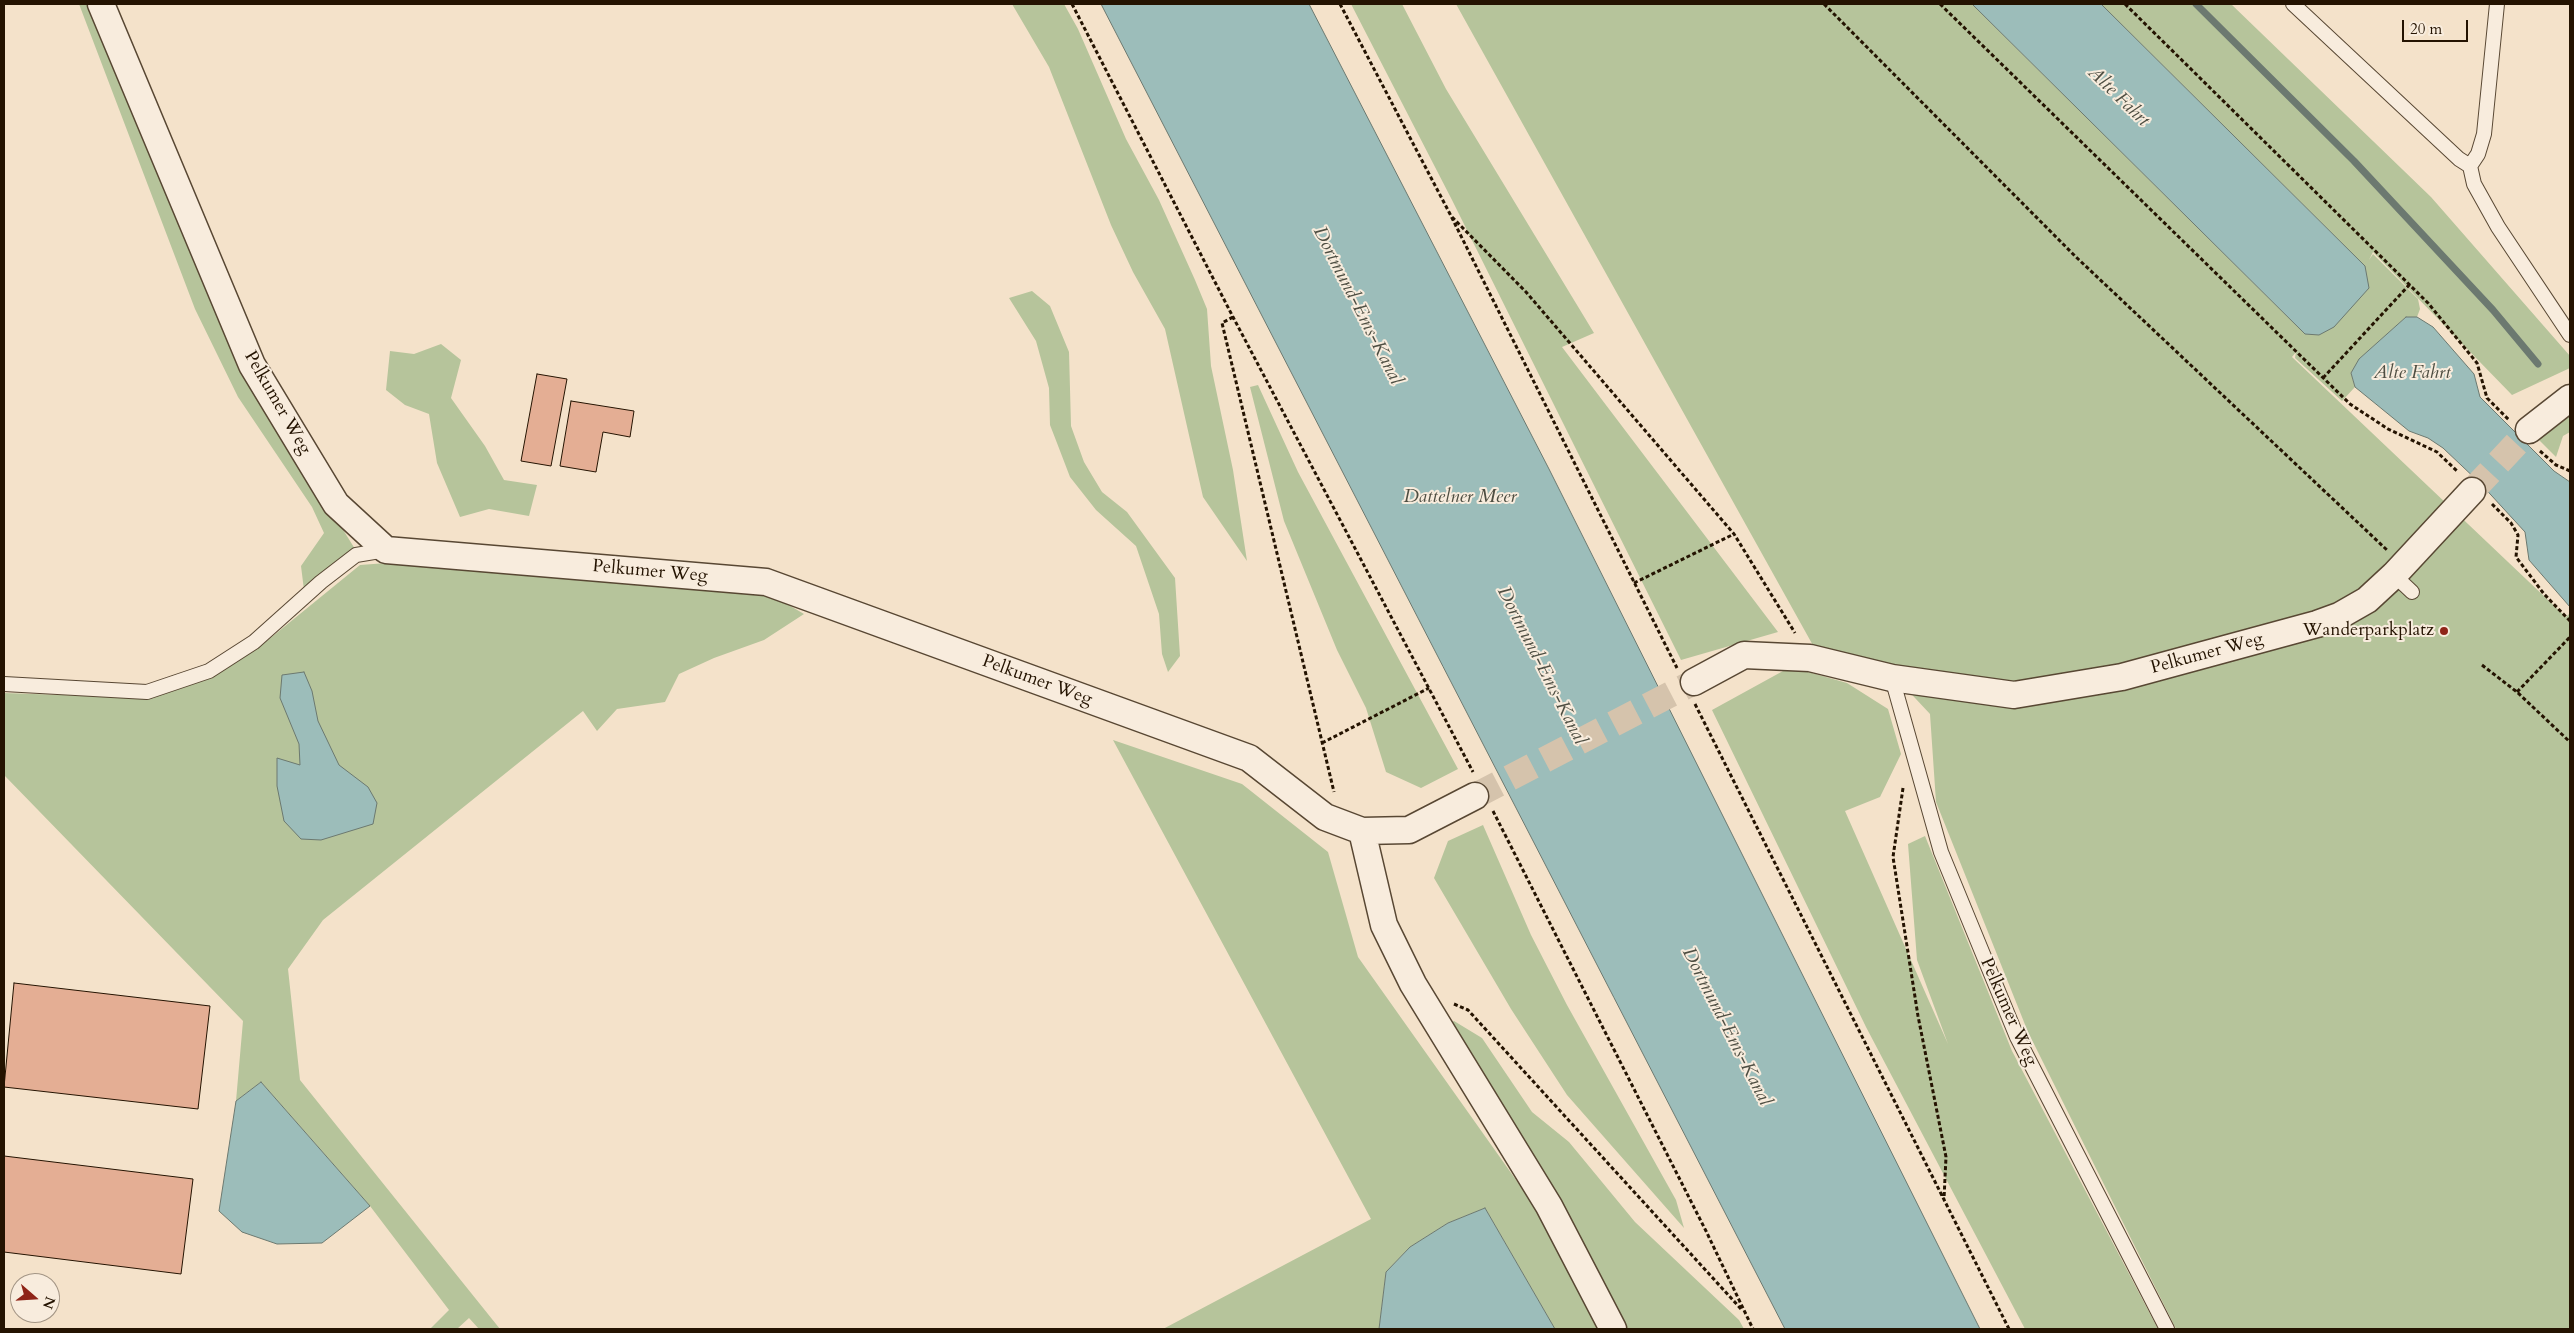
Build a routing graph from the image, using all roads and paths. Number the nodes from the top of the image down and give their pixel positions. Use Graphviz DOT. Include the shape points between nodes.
graph roads {
  1 [pos="101,4"];
  2 [pos="1072,4"];
  3 [pos="1340,4"];
  4 [pos="1824,4"];
  5 [pos="1940,4"];
  6 [pos="2125,4"];
  7 [pos="2293,4"];
  8 [pos="2497,4"];
  9 [pos="2470,166"];
  10 [pos="1450,214"];
  11 [pos="2410,284"];
  12 [pos="1233,317"];
  13 [pos="2570,335"];
  14 [pos="2323,378"];
  15 [pos="2486,398"];
  16 [pos="2570,398"];
  17 [pos="2529,430"];
  18 [pos="2556,465"];
  19 [pos="2570,472"];
  20 [pos="2474,488"];
  21 [pos="1734,534"];
  22 [pos="386,550"];
  23 [pos="2403,577"];
  24 [pos="1634,583"];
  25 [pos="2570,621"];
  26 [pos="2570,637"];
  27 [pos="1810,658"];
  28 [pos="2482,666"];
  29 [pos="1892,678"];
  30 [pos="4,684"];
  31 [pos="1689,685"];
  32 [pos="1429,688"];
  33 [pos="2517,692"];
  34 [pos="1322,742"];
  35 [pos="2570,742"];
  36 [pos="1904,783"];
  37 [pos="1481,794"];
  38 [pos="1339,800"];
  39 [pos="1362,831"];
  40 [pos="1453,1003"];
  41 [pos="1944,1199"];
  42 [pos="1744,1312"];
  43 [pos="1613,1329"];
  44 [pos="1753,1329"];
  45 [pos="2009,1329"];
  46 [pos="2167,1329"];
  1 -- 22 [label="street, Pelkumer Weg" via="252,365 336,504"];
  2 -- 12 [label="path"];
  3 -- 10 [label="path"];
  4 -- 23 [label="path" via="2076,258 2357,524"];
  5 -- 14 [label="path"];
  6 -- 11 [label="path"];
  7 -- 9 [label="lane" via="2452,153"];
  8 -- 9 [label="lane" via="2484,134 2478,154"];
  9 -- 13 [label="lane" via="2474,184 2493,218"];
  10 -- 21 [label="path" via="1526,292"];
  10 -- 24 [label="path"];
  11 -- 14 [label="path"];
  11 -- 15 [label="path" via="2477,363"];
  12 -- 32 [label="path"];
  12 -- 34 [label="path" via="1222,324"];
  14 -- 20 [label="path" via="2350,404 2388,429 2437,452"];
  16 -- 17 [label="street"];
  18 -- 19 [label="path"];
  20 -- 23 [label="street, Pelkumer Weg"];
  20 -- 25 [label="path" via="2511,523 2518,535 2516,557"];
  21 -- 24 [label="path"];
  21 -- 27 [label="path"];
  22 -- 30 [label="lane" via="356,555 254,642 209,670 147,692"];
  22 -- 39 [label="street, Pelkumer Weg" via="766,582 1249,758 1325,817"];
  23 -- 29 [label="street, Pelkumer Weg" via="2339,616 2317,624 2122,677 2014,695"];
  24 -- 31 [label="path"];
  26 -- 33 [label="path"];
  27 -- 29 [label="street, Pelkumer Weg"];
  27 -- 31 [label="street, Pelkumer Weg" via="1744,654"];
  28 -- 33 [label="path"];
  29 -- 46 [label="lane, Pelkumer Weg" via="1940,852 2017,1037"];
  31 -- 41 [label="path"];
  32 -- 34 [label="path"];
  32 -- 37 [label="path"];
  33 -- 35 [label="path"];
  34 -- 38 [label="path" via="1334,792"];
  36 -- 41 [label="path" via="1893,856 1918,1016 1946,1157"];
  37 -- 39 [label="street, Pelkumer Weg" via="1409,830"];
  37 -- 42 [label="path" via="1706,1231"];
  39 -- 43 [label="street" via="1384,926 1409,976 1549,1206"];
  40 -- 42 [label="path" via="1468,1010"];
  41 -- 45 [label="path"];
  42 -- 44 [label="path"];
}
